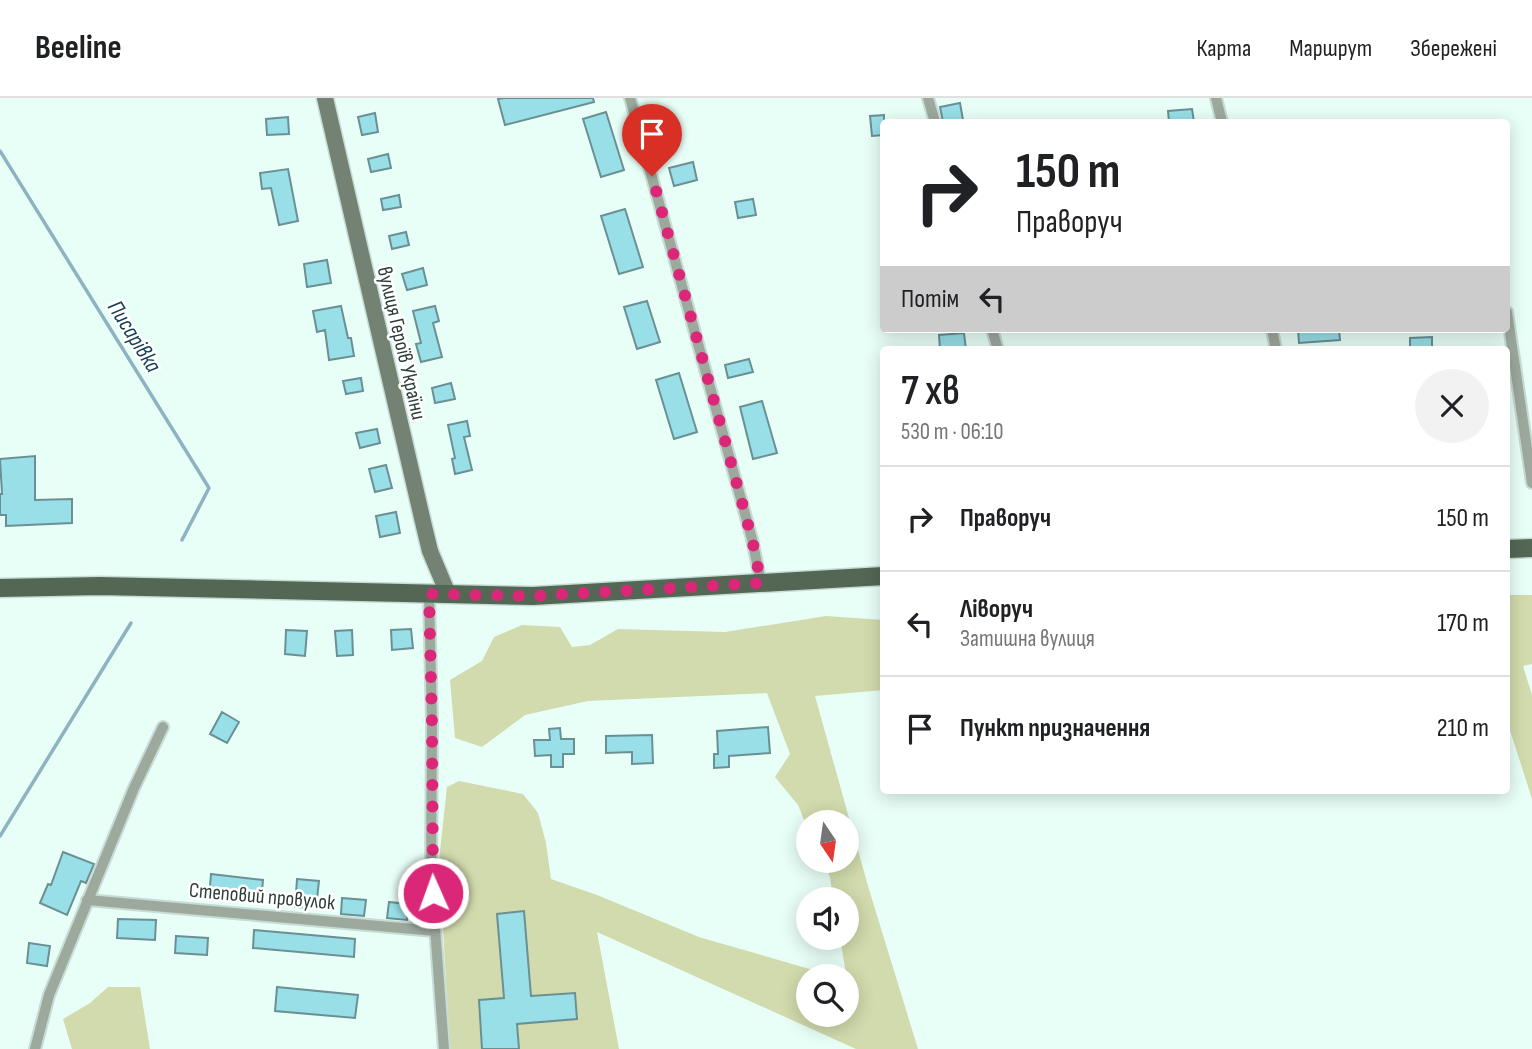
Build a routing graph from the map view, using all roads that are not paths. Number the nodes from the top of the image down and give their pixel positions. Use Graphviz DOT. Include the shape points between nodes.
graph roads {
  1 [pos="326,98"];
  2 [pos="630,98"];
  3 [pos="928,98"];
  4 [pos="1216,98"];
  5 [pos="934,119"];
  6 [pos="1221,119"];
  7 [pos="1510,333"];
  8 [pos="1532,483"];
  9 [pos="1532,548"];
  10 [pos="1510,549"];
  11 [pos="880,576"];
  12 [pos="761,583"];
  13 [pos="0,588"];
  14 [pos="429,594"];
  15 [pos="449,594"];
  16 [pos="163,727"];
  17 [pos="87,900"];
  18 [pos="435,931"];
  19 [pos="35,1049"];
  20 [pos="444,1049"];
  1 -- 15 [label="street, вулиця Героїв України" via="430,551"];
  2 -- 12 [label="street"];
  3 -- 5 [label="street"];
  4 -- 6 [label="street"];
  7 -- 8 [label="street"];
  9 -- 10 [label="main road"];
  11 -- 12 [label="main road"];
  12 -- 15 [label="main road" via="533,596"];
  13 -- 14 [label="main road"];
  14 -- 15 [label="main road"];
  14 -- 18 [label="street"];
  16 -- 17 [label="street"];
  17 -- 18 [label="street, Степовий провулок"];
  17 -- 19 [label="street" via="49,995"];
  18 -- 20 [label="street"];
}
